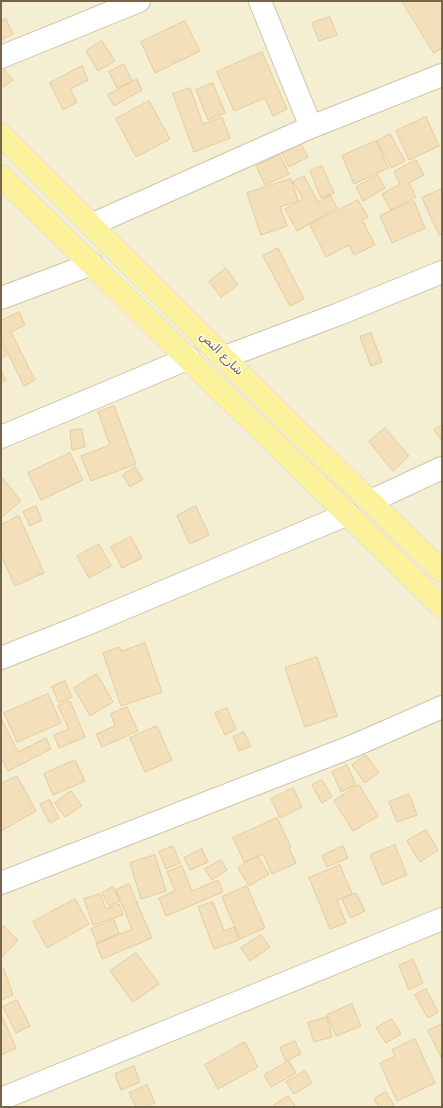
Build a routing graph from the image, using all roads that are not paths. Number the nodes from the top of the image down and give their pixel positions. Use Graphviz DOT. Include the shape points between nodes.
graph roads {
  1 [pos="139,1"];
  2 [pos="260,1"];
  3 [pos="1,57"];
  4 [pos="442,75"];
  5 [pos="311,127"];
  6 [pos="1,135"];
  7 [pos="1,176"];
  8 [pos="91,225"];
  9 [pos="92,264"];
  10 [pos="442,272"];
  11 [pos="1,298"];
  12 [pos="225,357"];
  13 [pos="189,358"];
  14 [pos="1,437"];
  15 [pos="442,468"];
  16 [pos="371,502"];
  17 [pos="348,514"];
  18 [pos="442,571"];
  19 [pos="442,607"];
  20 [pos="1,658"];
  21 [pos="442,707"];
  22 [pos="1,883"];
  23 [pos="442,919"];
  24 [pos="1,1099"];
  1 -- 3 [label="street"];
  2 -- 5 [label="street"];
  4 -- 5 [label="street"];
  5 -- 8 [label="street"];
  6 -- 8 [label="main road, شارع النص"];
  7 -- 9 [label="main road"];
  8 -- 12 [label="main road, شارع النص"];
  9 -- 11 [label="street"];
  9 -- 13 [label="main road"];
  10 -- 12 [label="street"];
  12 -- 16 [label="main road, شارع النص"];
  13 -- 14 [label="street"];
  13 -- 17 [label="main road"];
  15 -- 16 [label="street"];
  16 -- 18 [label="main road, شارع النص"];
  17 -- 19 [label="main road"];
  17 -- 20 [label="street"];
  21 -- 22 [label="street" via="353,746"];
  23 -- 24 [label="street"];
}
